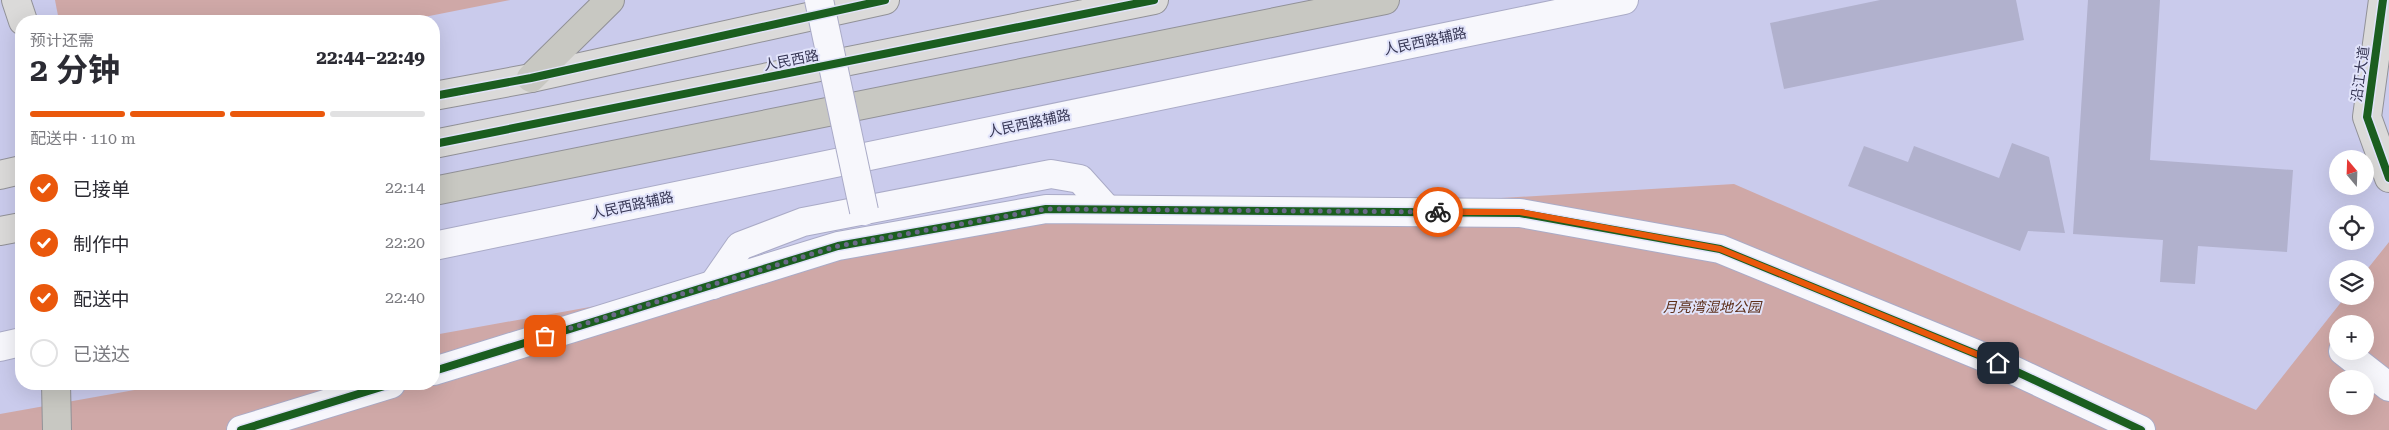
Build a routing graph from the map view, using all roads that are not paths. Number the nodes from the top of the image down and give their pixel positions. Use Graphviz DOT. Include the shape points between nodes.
graph roads {
  1 [pos="16,0"];
  2 [pos="610,0"];
  3 [pos="819,0"];
  4 [pos="885,0"];
  5 [pos="1154,0"];
  6 [pos="1385,0"];
  7 [pos="1624,0"];
  8 [pos="2383,0"];
  9 [pos="21,15"];
  10 [pos="531,78"];
  11 [pos="440,95"];
  12 [pos="440,143"];
  13 [pos="15,171"];
  14 [pos="0,175"];
  15 [pos="2389,178"];
  16 [pos="440,191"];
  17 [pos="1107,209"];
  18 [pos="864,211"];
  19 [pos="15,228"];
  20 [pos="0,231"];
  21 [pos="440,245"];
  22 [pos="712,285"];
  23 [pos="2355,360"];
  24 [pos="440,369"];
  25 [pos="2389,386"];
  26 [pos="56,390"];
  27 [pos="371,390"];
  28 [pos="56,430"];
  29 [pos="241,430"];
  30 [pos="2141,430"];
  1 -- 9 [label="main road"];
  2 -- 10 [label="highway"];
  3 -- 18 [label="street, bridge"];
  4 -- 10 [label="main road"];
  5 -- 12 [label="main road, 人民西路"];
  6 -- 16 [label="highway"];
  7 -- 21 [label="street, 人民西路辅路"];
  8 -- 15 [label="main road, 沿江大道" via="2367,117"];
  10 -- 11 [label="main road"];
  13 -- 14 [label="main road"];
  17 -- 18 [label="street" via="1080,179 1051,174"];
  17 -- 22 [label="street" via="1046,209 838,246"];
  17 -- 30 [label="street" via="1520,212 1720,249 1998,363"];
  18 -- 22 [label="street" via="803,222 740,246"];
  19 -- 20 [label="main road"];
  22 -- 24 [label="street"];
  23 -- 25 [label="street"];
  26 -- 28 [label="highway"];
  27 -- 29 [label="street"];
}
